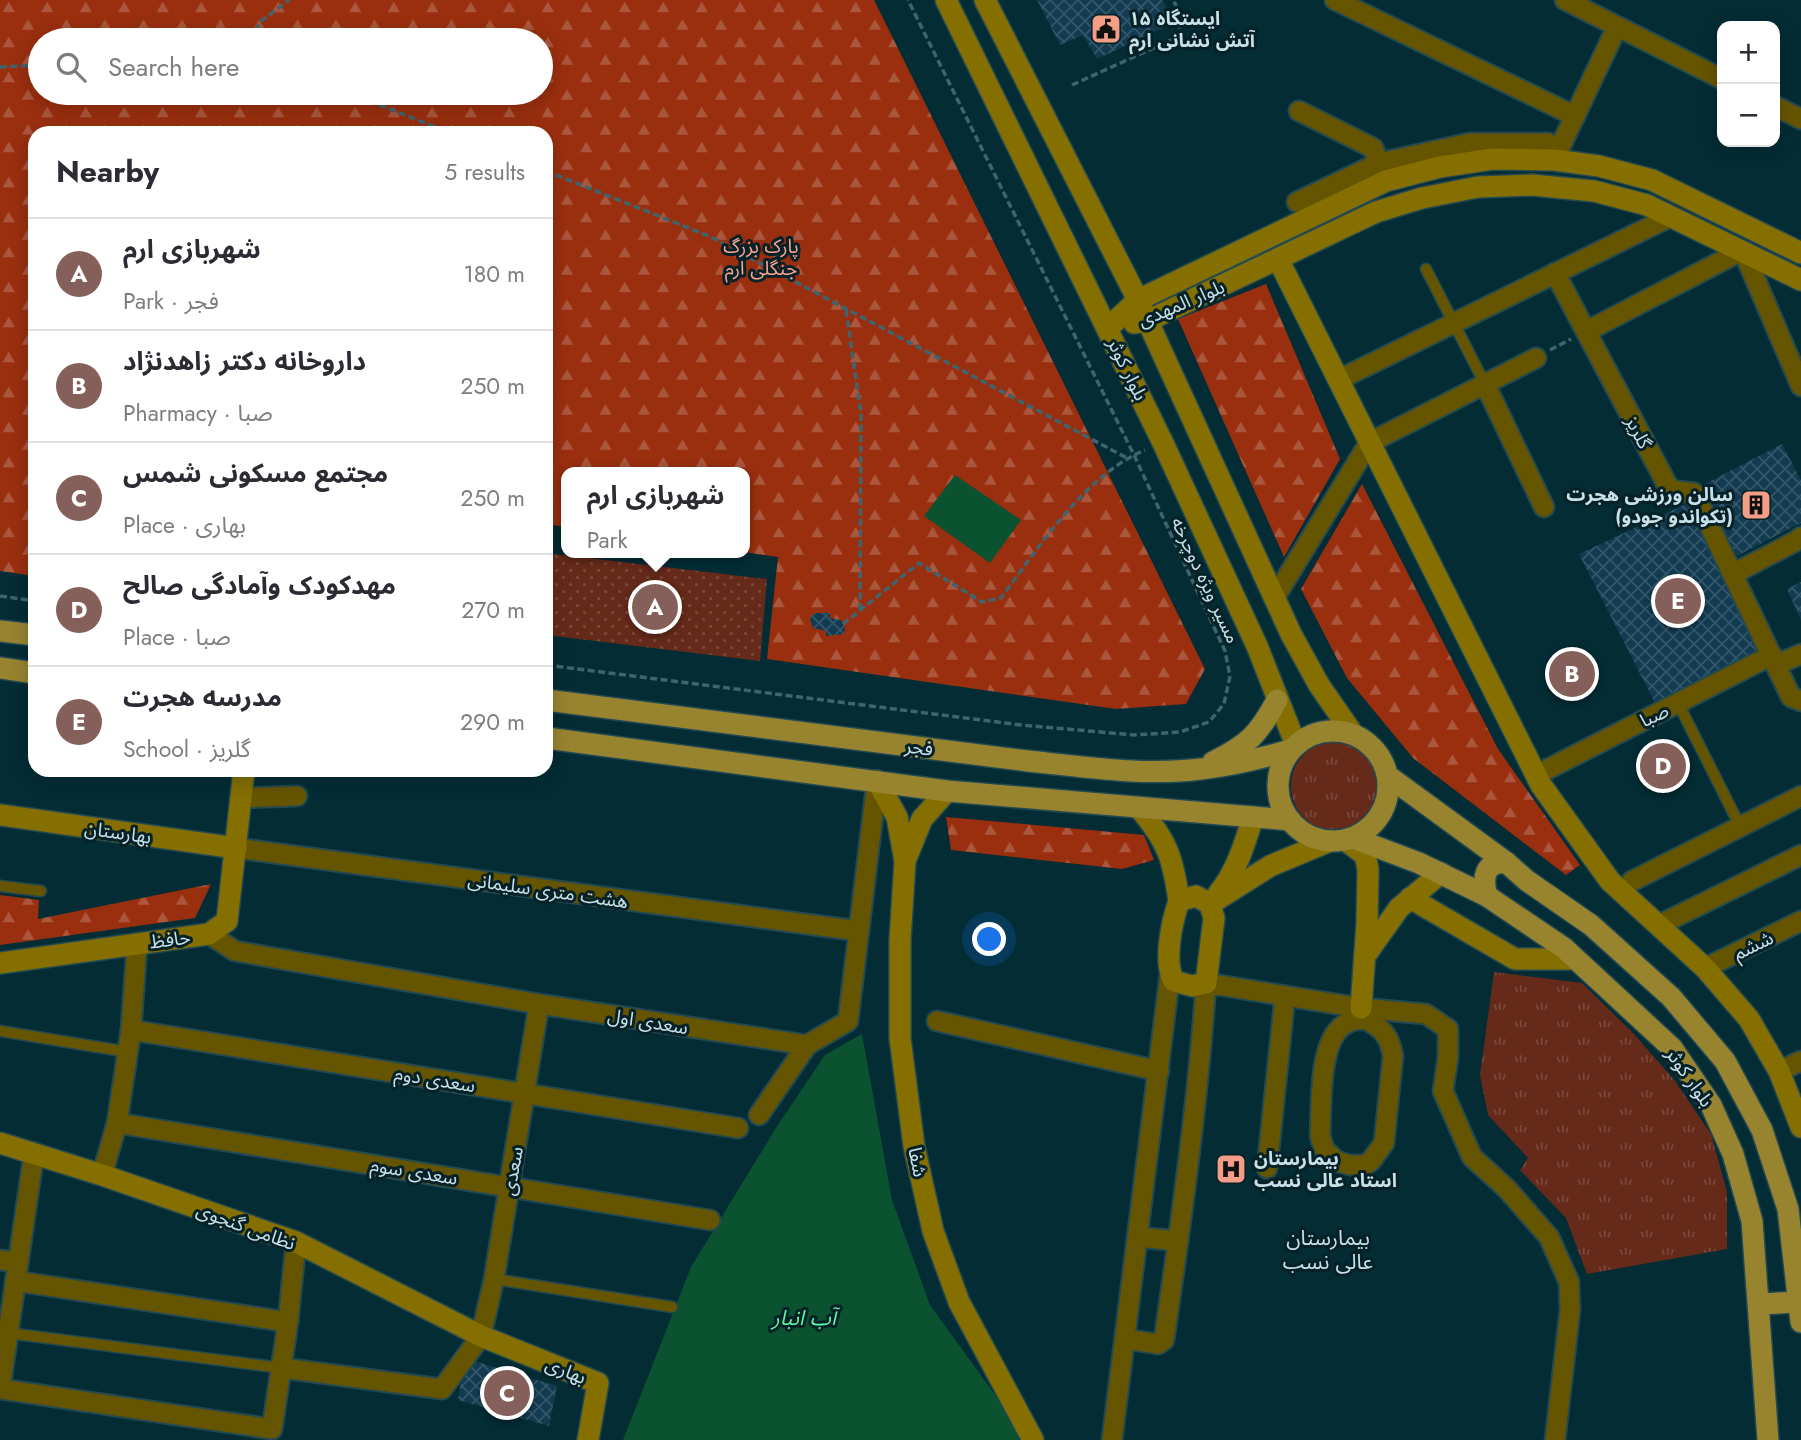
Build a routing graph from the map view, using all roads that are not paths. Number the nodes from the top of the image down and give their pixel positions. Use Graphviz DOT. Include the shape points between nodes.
graph roads {
  1 [pos="946,0"];
  2 [pos="985,0"];
  3 [pos="1335,0"];
  4 [pos="1565,0"];
  5 [pos="1617,27"];
  6 [pos="1717,77"];
  7 [pos="1780,108"];
  8 [pos="1299,111"];
  9 [pos="1575,116"];
  10 [pos="1801,119"];
  11 [pos="1551,152"];
  12 [pos="1599,166"];
  13 [pos="1383,172"];
  14 [pos="1594,191"];
  15 [pos="1297,202"];
  16 [pos="1670,217"];
  17 [pos="1742,252"];
  18 [pos="1801,253"];
  19 [pos="1278,259"];
  20 [pos="1426,268"];
  21 [pos="1555,272"];
  22 [pos="1801,280"];
  23 [pos="1138,300"];
  24 [pos="1147,321"];
  25 [pos="1453,322"];
  26 [pos="1108,328"];
  27 [pos="1587,331"];
  28 [pos="1536,358"];
  29 [pos="1338,380"];
  30 [pos="1485,384"];
  31 [pos="1801,386"];
  32 [pos="1369,443"];
  33 [pos="1544,507"];
  34 [pos="1801,537"];
  35 [pos="1733,574"];
  36 [pos="1275,597"];
  37 [pos="0,631"];
  38 [pos="28,634"];
  39 [pos="1801,653"];
  40 [pos="1774,660"];
  41 [pos="0,668"];
  42 [pos="28,672"];
  43 [pos="553,700"];
  44 [pos="1277,700"];
  45 [pos="1801,701"];
  46 [pos="1678,703"];
  47 [pos="1353,734"];
  48 [pos="553,739"];
  49 [pos="1293,748"];
  50 [pos="1198,770"];
  51 [pos="1535,775"];
  52 [pos="1388,776"];
  53 [pos="243,777"];
  54 [pos="877,781"];
  55 [pos="947,791"];
  56 [pos="297,796"];
  57 [pos="1801,796"];
  58 [pos="241,797"];
  59 [pos="1140,808"];
  60 [pos="0,815"];
  61 [pos="1253,817"];
  62 [pos="1290,820"];
  63 [pos="1740,827"];
  64 [pos="1343,840"];
  65 [pos="236,848"];
  66 [pos="1801,855"];
  67 [pos="905,861"];
  68 [pos="1507,863"];
  69 [pos="1441,873"];
  70 [pos="1632,881"];
  71 [pos="0,886"];
  72 [pos="41,891"];
  73 [pos="1487,897"];
  74 [pos="1410,898"];
  75 [pos="1179,901"];
  76 [pos="1210,904"];
  77 [pos="1659,925"];
  78 [pos="1800,925"];
  79 [pos="859,931"];
  80 [pos="209,934"];
  81 [pos="137,943"];
  82 [pos="1364,957"];
  83 [pos="1575,959"];
  84 [pos="0,964"];
  85 [pos="1705,968"];
  86 [pos="1170,974"];
  87 [pos="1206,983"];
  88 [pos="1285,996"];
  89 [pos="539,1004"];
  90 [pos="1355,1014"];
  91 [pos="937,1021"];
  92 [pos="131,1030"];
  93 [pos="0,1031"];
  94 [pos="807,1045"];
  95 [pos="128,1052"];
  96 [pos="1801,1060"];
  97 [pos="1159,1071"];
  98 [pos="1779,1071"];
  99 [pos="525,1094"];
  100 [pos="758,1115"];
  101 [pos="117,1123"];
  102 [pos="1801,1127"];
  103 [pos="738,1128"];
  104 [pos="0,1143"];
  105 [pos="34,1153"];
  106 [pos="1267,1168"];
  107 [pos="102,1175"];
  108 [pos="509,1187"];
  109 [pos="710,1220"];
  110 [pos="1138,1237"];
  111 [pos="1178,1241"];
  112 [pos="296,1242"];
  113 [pos="11,1268"];
  114 [pos="494,1279"];
  115 [pos="1759,1304"];
  116 [pos="672,1307"];
  117 [pos="1800,1308"];
  118 [pos="288,1322"];
  119 [pos="8,1333"];
  120 [pos="481,1336"];
  121 [pos="1125,1339"];
  122 [pos="282,1368"];
  123 [pos="0,1389"];
  124 [pos="588,1440"];
  125 [pos="1033,1440"];
  126 [pos="1112,1440"];
  127 [pos="1555,1440"];
  128 [pos="1768,1440"];
  1 -- 26 [label="street, بلوار کوثر"];
  2 -- 23 [label="street, بلوار کوثر"];
  3 -- 9 [label="street"];
  4 -- 5 [label="street"];
  5 -- 6 [label="street"];
  5 -- 9 [label="street"];
  7 -- 10 [label="street"];
  8 -- 13 [label="street" via="1373,148"];
  9 -- 11 [label="street"];
  11 -- 12 [label="street, بلوار المهدی"];
  11 -- 13 [label="street, بلوار المهدی"];
  12 -- 14 [label="street"];
  12 -- 18 [label="street, بلوار المهدی" via="1652,180"];
  13 -- 15 [label="street"];
  13 -- 23 [label="street, بلوار المهدی"];
  14 -- 16 [label="street, بلوار المهدی" via="1647,205"];
  14 -- 19 [label="street, بلوار المهدی" via="1518,185 1422,198 1377,212"];
  16 -- 17 [label="street, بلوار المهدی"];
  16 -- 21 [label="street"];
  17 -- 22 [label="street, بلوار المهدی"];
  17 -- 27 [label="street"];
  17 -- 31 [label="street"];
  19 -- 24 [label="street, بلوار المهدی"];
  19 -- 29 [label="street"];
  20 -- 25 [label="lane"];
  21 -- 25 [label="street"];
  21 -- 27 [label="street, گلریز"];
  23 -- 24 [label="street, بلوار کوثر"];
  23 -- 26 [label="street, بلوار المهدی"];
  24 -- 26 [label="street, بلوار المهدی"];
  24 -- 36 [label="street, بلوار کوثر"];
  25 -- 29 [label="street"];
  25 -- 30 [label="lane"];
  26 -- 44 [label="street, بلوار کوثر" via="1257,646"];
  27 -- 35 [label="street, گلریز" via="1670,490 1694,493"];
  28 -- 30 [label="street"];
  29 -- 32 [label="street"];
  30 -- 32 [label="street"];
  30 -- 33 [label="street"];
  32 -- 36 [label="street"];
  32 -- 51 [label="street"];
  34 -- 35 [label="street"];
  35 -- 40 [label="street, گلریز"];
  36 -- 47 [label="street, بلوار کوثر" via="1319,685"];
  37 -- 38 [label="main road"];
  39 -- 40 [label="street, صبا"];
  40 -- 45 [label="street, گلریز" via="1791,696"];
  40 -- 46 [label="street, صبا"];
  41 -- 42 [label="main road"];
  43 -- 50 [label="main road, فجر" via="1028,761 1145,771"];
  44 -- 49 [label="street, بلوار کوثر"];
  44 -- 50 [label="main road" via="1262,729 1232,753"];
  46 -- 51 [label="street, صبا"];
  46 -- 63 [label="lane"];
  47 -- 49 [label="main road" via="1323,731"];
  47 -- 52 [label="main road" via="1370,743"];
  48 -- 54 [label="main road, فجر"];
  49 -- 50 [label="main road, فجر"];
  49 -- 62 [label="main road" via="1281,766 1278,785"];
  51 -- 77 [label="street" via="1611,881"];
  52 -- 64 [label="main road" via="1382,813 1367,830"];
  52 -- 68 [label="main road, بلوار کوثر"];
  53 -- 58 [label="street, حافظ"];
  54 -- 55 [label="main road, فجر"];
  54 -- 67 [label="street" via="897,817"];
  54 -- 79 [label="street"];
  55 -- 59 [label="main road, فجر"];
  55 -- 67 [label="street" via="922,819"];
  56 -- 58 [label="street"];
  57 -- 63 [label="street"];
  58 -- 65 [label="street, حافظ"];
  59 -- 61 [label="main road, فجر"];
  59 -- 75 [label="street" via="1171,857"];
  60 -- 65 [label="street, بهارستان"];
  61 -- 62 [label="main road, فجر"];
  61 -- 76 [label="street" via="1233,872"];
  62 -- 64 [label="main road" via="1308,834"];
  63 -- 70 [label="street"];
  64 -- 69 [label="main road, بلوار کوثر"];
  64 -- 76 [label="street" via="1270,866"];
  64 -- 82 [label="street" via="1365,855 1368,869"];
  65 -- 79 [label="street, هشت متری سلیمانی"];
  65 -- 80 [label="street, حافظ" via="227,921"];
  66 -- 77 [label="street"];
  67 -- 125 [label="street, شفا" via="900,1038 914,1146 930,1219 959,1302"];
  68 -- 73 [label="main road" via="1494,865 1485,874"];
  68 -- 117 [label="main road, بلوار کوثر" via="1591,925 1671,997 1725,1061 1762,1130 1788,1209"];
  69 -- 73 [label="main road, بلوار کوثر"];
  69 -- 74 [label="street"];
  71 -- 72 [label="lane"];
  73 -- 83 [label="main road, بلوار کوثر"];
  74 -- 82 [label="street"];
  74 -- 83 [label="street" via="1515,960"];
  75 -- 76 [label="street" via="1196,896"];
  75 -- 86 [label="street"];
  76 -- 87 [label="street" via="1214,918"];
  77 -- 85 [label="street"];
  78 -- 85 [label="street, ششم"];
  79 -- 94 [label="street" via="848,1021"];
  80 -- 81 [label="street, حافظ"];
  80 -- 89 [label="street, سعدی اول" via="235,951"];
  81 -- 84 [label="street, حافظ"];
  81 -- 92 [label="street"];
  82 -- 90 [label="street"];
  83 -- 115 [label="main road, بلوار کوثر" via="1672,1048 1711,1105 1733,1154 1752,1221"];
  85 -- 98 [label="street" via="1748,1019"];
  86 -- 87 [label="street" via="1174,981 1192,986"];
  86 -- 97 [label="street"];
  87 -- 88 [label="street"];
  87 -- 111 [label="street"];
  88 -- 90 [label="street"];
  88 -- 106 [label="street"];
  89 -- 94 [label="street, سعدی اول"];
  89 -- 99 [label="street, سعدی"];
  90 -- 90 [label="street" via="1382,1028 1393,1056 1384,1143 1366,1166 1336,1161 1324,1149 1321,1135 1327,1047"];
  90 -- 127 [label="street" via="1426,1014 1448,1029 1443,1091 1472,1157 1549,1237 1569,1282 1570,1310"];
  91 -- 97 [label="street"];
  92 -- 95 [label="street"];
  92 -- 99 [label="street, سعدی دوم"];
  93 -- 95 [label="lane"];
  94 -- 100 [label="street"];
  95 -- 101 [label="street"];
  96 -- 98 [label="street"];
  97 -- 110 [label="street"];
  98 -- 102 [label="street"];
  99 -- 103 [label="street, سعدی دوم"];
  99 -- 108 [label="street, سعدی"];
  101 -- 107 [label="street"];
  101 -- 108 [label="street, سعدی سوم"];
  104 -- 105 [label="street, نظامی گنجوی"];
  105 -- 107 [label="street, نظامی گنجوی"];
  105 -- 113 [label="street"];
  107 -- 112 [label="street, نظامی گنجوی"];
  108 -- 109 [label="street, سعدی سوم"];
  108 -- 114 [label="street, سعدی"];
  110 -- 111 [label="street"];
  110 -- 121 [label="street"];
  111 -- 121 [label="street" via="1164,1340 1158,1344"];
  112 -- 118 [label="street"];
  112 -- 120 [label="street, نظامی گنجوی"];
  113 -- 118 [label="street"];
  113 -- 119 [label="street"];
  114 -- 116 [label="lane"];
  114 -- 120 [label="street, سعدی"];
  115 -- 117 [label="main road"];
  115 -- 128 [label="main road, بلوار کوثر"];
  118 -- 122 [label="street"];
  119 -- 122 [label="lane"];
  119 -- 123 [label="street"];
  120 -- 122 [label="street" via="442,1389"];
  120 -- 124 [label="street, بهاری" via="598,1383"];
  121 -- 126 [label="street"];
  122 -- 123 [label="street" via="272,1429"];
}
